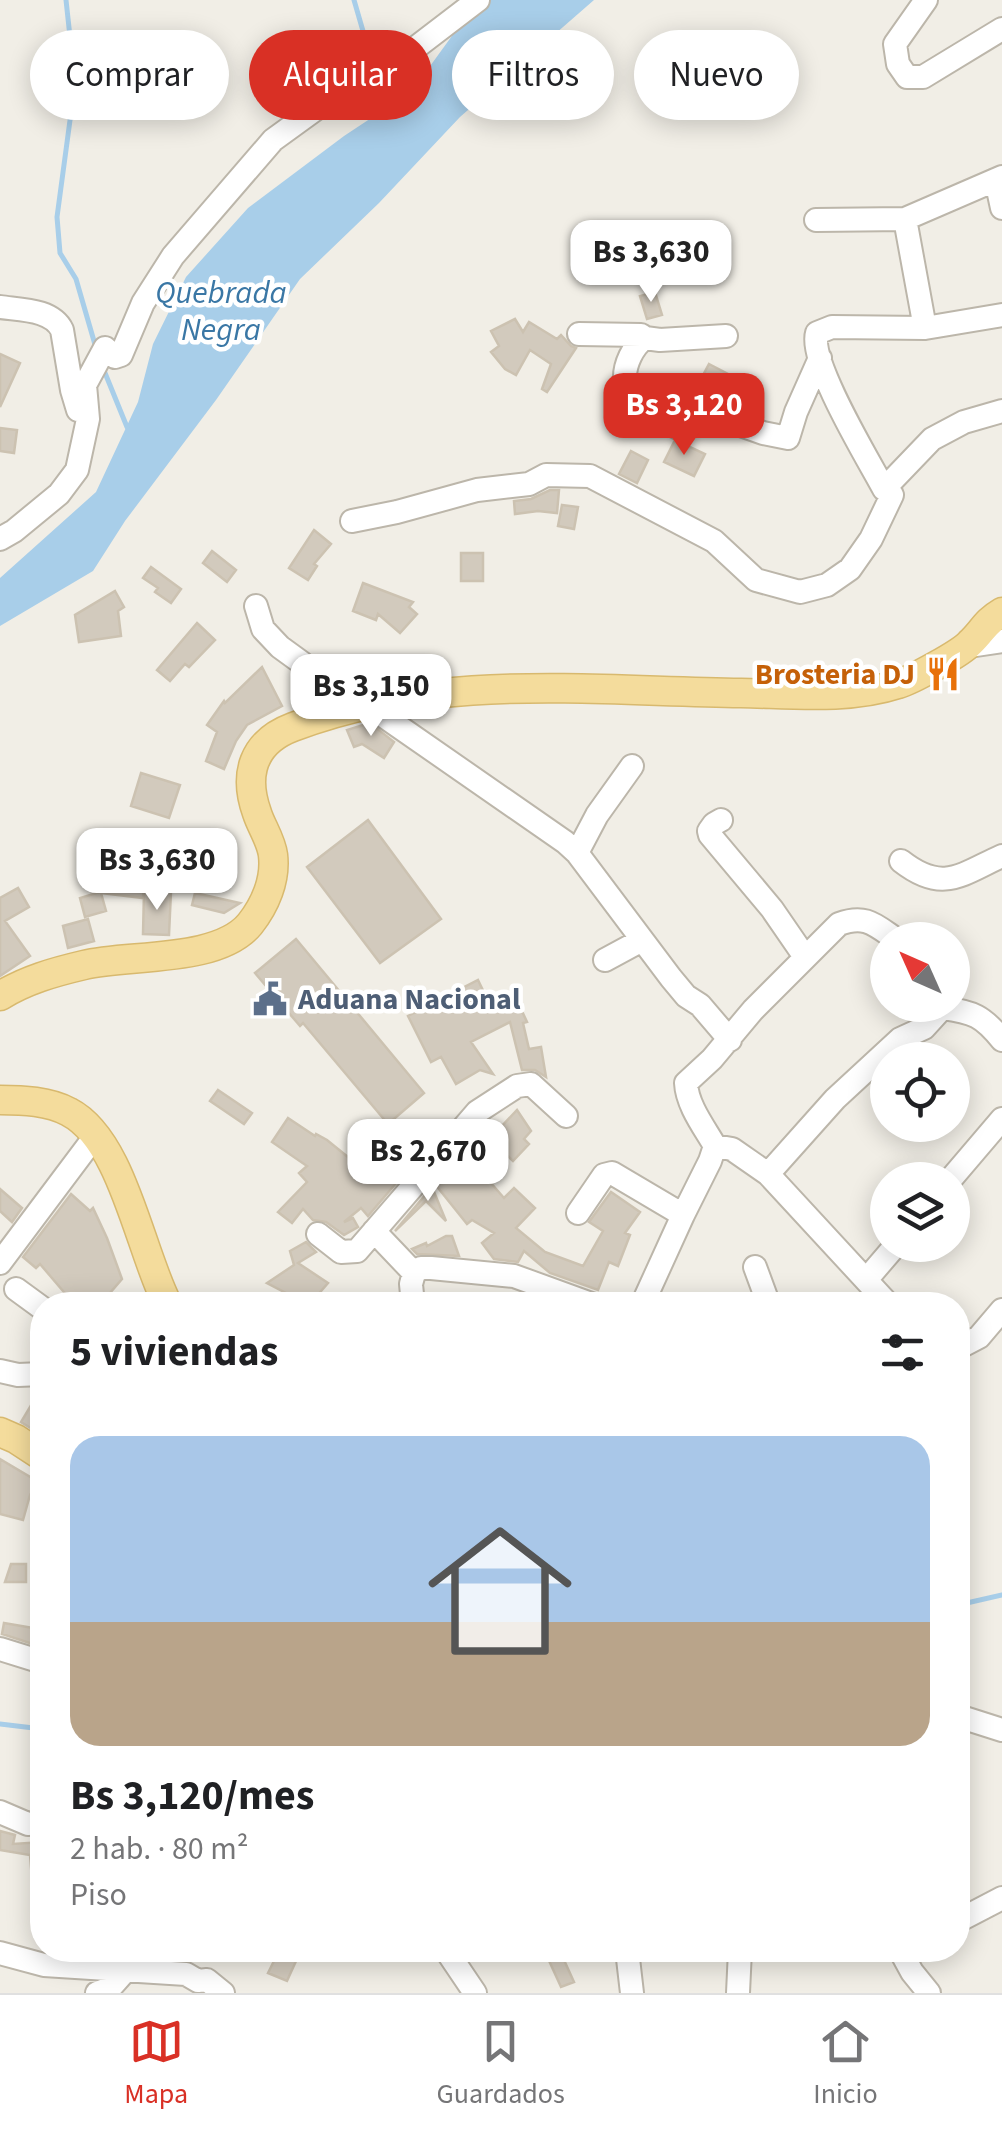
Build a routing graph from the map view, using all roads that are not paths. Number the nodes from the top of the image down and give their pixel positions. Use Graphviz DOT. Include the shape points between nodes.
graph roads {
  1 [pos="478,0"];
  2 [pos="926,0"];
  3 [pos="1002,28"];
  4 [pos="999,179"];
  5 [pos="1002,208"];
  6 [pos="816,220"];
  7 [pos="905,220"];
  8 [pos="0,306"];
  9 [pos="1002,314"];
  10 [pos="925,328"];
  11 [pos="578,334"];
  12 [pos="726,336"];
  13 [pos="645,338"];
  14 [pos="820,358"];
  15 [pos="1002,411"];
  16 [pos="88,419"];
  17 [pos="884,489"];
  18 [pos="352,521"];
  19 [pos="0,539"];
  20 [pos="256,606"];
  21 [pos="1002,612"];
  22 [pos="1002,641"];
  23 [pos="969,646"];
  24 [pos="372,703"];
  25 [pos="308,722"];
  26 [pos="632,766"];
  27 [pos="721,820"];
  28 [pos="577,853"];
  29 [pos="1002,856"];
  30 [pos="900,861"];
  31 [pos="870,923"];
  32 [pos="642,940"];
  33 [pos="805,957"];
  34 [pos="605,960"];
  35 [pos="0,996"];
  36 [pos="970,1012"];
  37 [pos="930,1022"];
  38 [pos="730,1040"];
  39 [pos="1002,1040"];
  40 [pos="2,1102"];
  41 [pos="566,1116"];
  42 [pos="1002,1119"];
  43 [pos="96,1135"];
  44 [pos="715,1146"];
  45 [pos="965,1162"];
  46 [pos="768,1174"];
  47 [pos="578,1213"];
  48 [pos="683,1215"];
  49 [pos="374,1231"];
  50 [pos="318,1234"];
  51 [pos="881,1262"];
  52 [pos="0,1263"];
  53 [pos="756,1268"];
  54 [pos="414,1273"];
  55 [pos="866,1280"];
  56 [pos="16,1290"];
  57 [pos="163,1292"];
  58 [pos="412,1292"];
  59 [pos="558,1292"];
  60 [pos="648,1292"];
  61 [pos="764,1292"];
  62 [pos="877,1292"];
  63 [pos="30,1300"];
  64 [pos="1002,1310"];
  65 [pos="970,1342"];
  66 [pos="0,1371"];
  67 [pos="30,1374"];
  68 [pos="0,1432"];
  69 [pos="30,1448"];
  70 [pos="0,1649"];
  71 [pos="30,1658"];
  72 [pos="970,1720"];
  73 [pos="1002,1730"];
  74 [pos="0,1812"];
  75 [pos="30,1824"];
  76 [pos="1002,1898"];
  77 [pos="970,1915"];
  78 [pos="0,1953"];
  79 [pos="30,1960"];
  80 [pos="36,1962"];
  81 [pos="454,1962"];
  82 [pos="628,1962"];
  83 [pos="739,1962"];
  84 [pos="907,1962"];
  85 [pos="126,1970"];
  86 [pos="200,1987"];
  87 [pos="98,1993"];
  88 [pos="223,1993"];
  89 [pos="474,1993"];
  90 [pos="632,1993"];
  91 [pos="738,1993"];
  92 [pos="929,1993"];
  1 -- 16 [label="street" via="376,78 324,103 273,140 174,256 143,303 121,355 105,348 98,358 85,385"];
  2 -- 3 [label="street" via="895,44 907,77 923,76"];
  4 -- 5 [label="street"];
  4 -- 7 [label="street"];
  6 -- 7 [label="street"];
  7 -- 10 [label="street"];
  8 -- 16 [label="street" via="58,322 76,408"];
  9 -- 10 [label="street"];
  10 -- 14 [label="street" via="832,327 815,336"];
  11 -- 13 [label="street"];
  12 -- 13 [label="street"];
  13 -- 14 [label="street" via="624,370 631,386 788,438"];
  14 -- 17 [label="street"];
  15 -- 17 [label="street" via="932,439"];
  16 -- 19 [label="street" via="77,470 60,494"];
  17 -- 18 [label="street" via="892,495 850,569 800,592 756,580 714,540 590,476 546,475"];
  20 -- 25 [label="street" via="263,630 310,675"];
  21 -- 23 [label="main road"];
  22 -- 23 [label="street"];
  23 -- 24 [label="main road" via="902,683 868,692 509,688"];
  24 -- 25 [label="main road"];
  24 -- 28 [label="street"];
  25 -- 35 [label="main road" via="278,734 254,760 250,783 273,865 268,892 247,928 194,951 32,978"];
  26 -- 28 [label="street"];
  27 -- 33 [label="street" via="710,835"];
  28 -- 32 [label="street"];
  29 -- 30 [label="street" via="948,878"];
  31 -- 33 [label="street" via="855,918 839,924"];
  32 -- 34 [label="street"];
  32 -- 38 [label="street"];
  33 -- 38 [label="street"];
  36 -- 39 [label="street"];
  37 -- 46 [label="street" via="900,1039 835,1099"];
  38 -- 44 [label="street" via="686,1082"];
  40 -- 43 [label="main road" via="41,1102 68,1111"];
  41 -- 49 [label="street" via="531,1084 517,1086 477,1112"];
  42 -- 45 [label="street"];
  43 -- 52 [label="street"];
  43 -- 57 [label="main road"];
  44 -- 46 [label="street" via="732,1149"];
  44 -- 48 [label="street"];
  46 -- 55 [label="street"];
  47 -- 48 [label="street" via="604,1174 612,1173"];
  48 -- 60 [label="street"];
  49 -- 50 [label="street" via="357,1251 341,1252"];
  49 -- 54 [label="street"];
  51 -- 55 [label="street"];
  53 -- 61 [label="street"];
  54 -- 58 [label="street"];
  54 -- 59 [label="street" via="477,1271"];
  55 -- 62 [label="street"];
  56 -- 63 [label="street"];
  64 -- 65 [label="street"];
  66 -- 67 [label="street"];
  68 -- 69 [label="main road"];
  70 -- 71 [label="street"];
  72 -- 73 [label="street"];
  74 -- 75 [label="street"];
  76 -- 77 [label="street"];
  78 -- 79 [label="street"];
  80 -- 85 [label="street"];
  81 -- 89 [label="street"];
  82 -- 90 [label="street"];
  83 -- 91 [label="street"];
  84 -- 92 [label="street"];
  85 -- 86 [label="street" via="186,1974"];
  85 -- 87 [label="street"];
  86 -- 88 [label="street" via="207,1980"];
}
